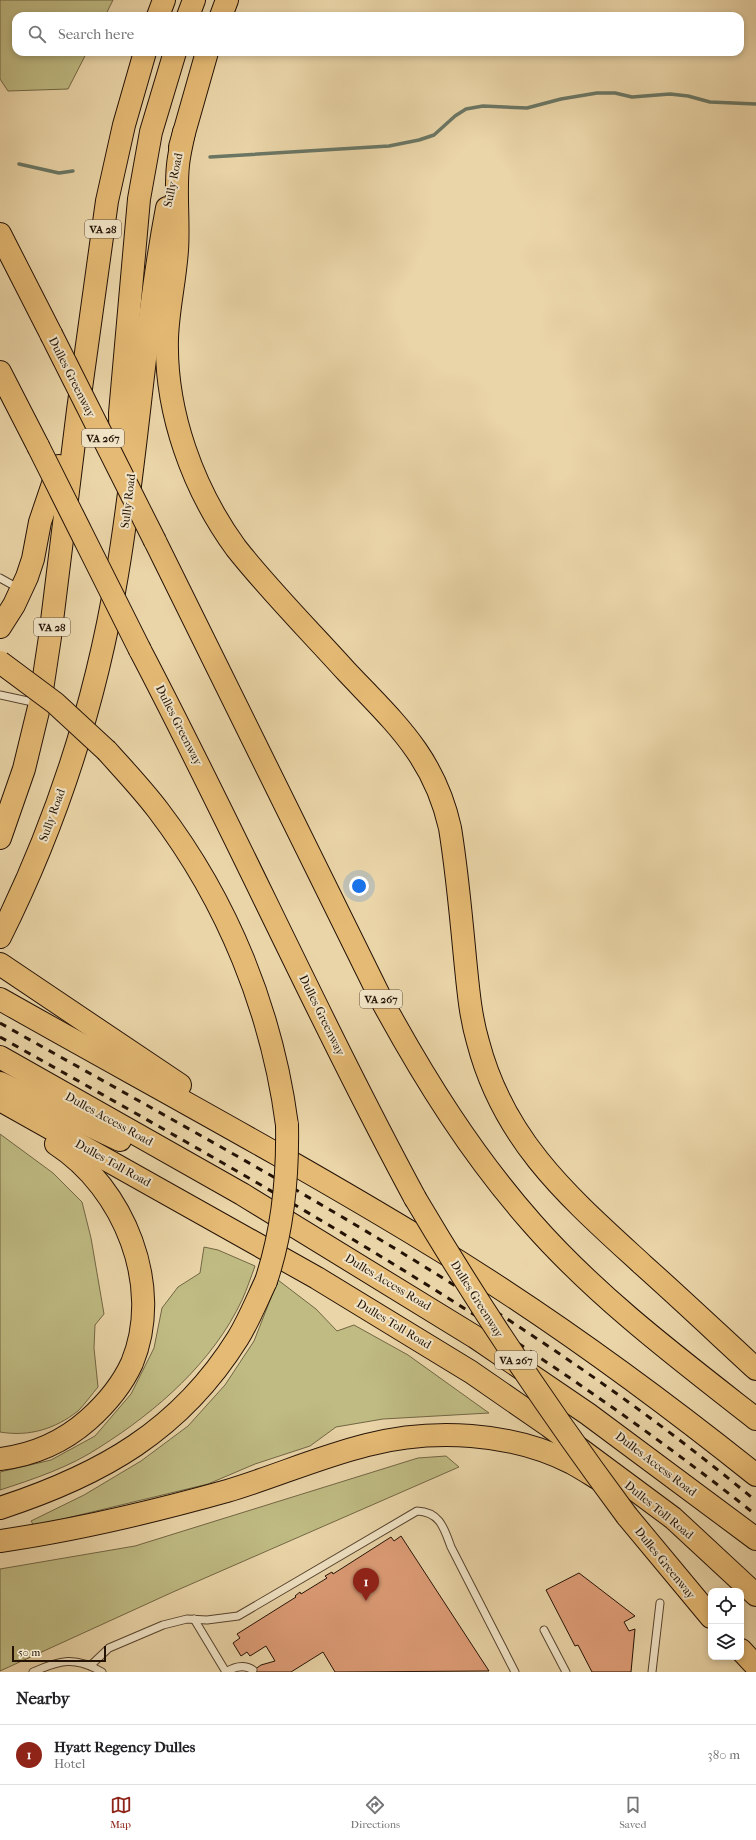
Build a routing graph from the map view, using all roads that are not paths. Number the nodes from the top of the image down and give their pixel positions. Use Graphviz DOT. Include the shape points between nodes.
graph roads {
  1 [pos="164,0"];
  2 [pos="194,0"];
  3 [pos="227,0"];
  4 [pos="160,12"];
  5 [pos="190,12"];
  6 [pos="222,12"];
  7 [pos="144,56"];
  8 [pos="174,56"];
  9 [pos="207,56"];
  10 [pos="184,132"];
  11 [pos="0,234"];
  12 [pos="0,372"];
  13 [pos="78,410"];
  14 [pos="122,543"];
  15 [pos="0,578"];
  16 [pos="22,590"];
  17 [pos="0,626"];
  18 [pos="0,662"];
  19 [pos="0,695"];
  20 [pos="40,704"];
  21 [pos="0,838"];
  22 [pos="0,937"];
  23 [pos="0,964"];
  24 [pos="0,999"];
  25 [pos="0,1057"];
  26 [pos="0,1083"];
  27 [pos="0,1100"];
  28 [pos="0,1111"];
  29 [pos="305,1170"];
  30 [pos="322,1243"];
  31 [pos="756,1369"];
  32 [pos="756,1419"];
  33 [pos="0,1459"];
  34 [pos="756,1475"];
  35 [pos="0,1508"];
  36 [pos="756,1539"];
  37 [pos="0,1541"];
  38 [pos="725,1568"];
  39 [pos="756,1595"];
  40 [pos="660,1604"];
  41 [pos="708,1613"];
  42 [pos="194,1619"];
  43 [pos="544,1630"];
  44 [pos="744,1653"];
  45 [pos="91,1665"];
  46 [pos="756,1666"];
  47 [pos="253,1670"];
  48 [pos="33,1672"];
  49 [pos="102,1672"];
  50 [pos="226,1672"];
  51 [pos="515,1672"];
  52 [pos="566,1672"];
  53 [pos="652,1672"];
  1 -- 4 [label="highway"];
  2 -- 5 [label="highway"];
  3 -- 6 [label="highway"];
  7 -- 13 [label="highway, VA 28" via="132,94 109,193"];
  8 -- 14 [label="highway" via="151,132 139,199 120,412 124,516"];
  9 -- 10 [label="highway, Sully Road"];
  10 -- 14 [label="highway, Sully Road" via="163,229"];
  10 -- 31 [label="highway" via="178,166 177,250 168,322 167,358 178,426 199,485 236,548 394,722 434,778 445,807 454,850 473,1022 493,1088 521,1138 538,1162 573,1199"];
  11 -- 32 [label="highway, Dulles Greenway / VA 267, bridge" via="382,1001 449,1116 532,1224 579,1271 628,1316"];
  12 -- 41 [label="highway, Dulles Greenway / VA 267, bridge" via="415,1198 462,1276 561,1427 627,1516"];
  13 -- 16 [label="highway" via="40,522 33,559"];
  13 -- 20 [label="highway, VA 28"];
  14 -- 22 [label="highway, Sully Road" via="106,632 80,735 55,810 29,876"];
  15 -- 16 [label="lane"];
  16 -- 17 [label="highway"];
  18 -- 35 [label="highway, bridge" via="55,704 107,751 174,832 206,883 232,932 252,982 267,1027 287,1125 287,1170 276,1247 266,1281 239,1336 228,1352 204,1384 167,1422 140,1443 107,1464 52,1490"];
  19 -- 20 [label="lane"];
  20 -- 21 [label="highway, VA 28" via="24,769"];
  23 -- 29 [label="highway"];
  24 -- 29 [label="highway"];
  25 -- 30 [label="highway, Dulles Access Road" via="242,1194"];
  26 -- 30 [label="highway" via="156,1157 238,1202"];
  27 -- 38 [label="highway, Dulles Toll Road" via="323,1282 471,1372 667,1513"];
  28 -- 33 [label="highway" via="67,1152 86,1168 101,1187 117,1211 131,1241 140,1272 143,1301 142,1328 132,1363 120,1385 106,1402 62,1438 27,1454"];
  29 -- 34 [label="highway" via="430,1244 544,1318 656,1396"];
  30 -- 36 [label="highway, Dulles Access Road" via="456,1324 552,1388"];
  37 -- 38 [label="highway" via="163,1508 387,1440 453,1435 518,1444 557,1456 626,1497"];
  38 -- 39 [label="highway, Dulles Toll Road"];
  40 -- 53 [label="lane"];
  42 -- 45 [label="lane" via="187,1618 163,1624 109,1648"];
  42 -- 50 [label="lane"];
  42 -- 51 [label="lane" via="213,1620 238,1616 417,1511 426,1511 444,1526 451,1547"];
  43 -- 52 [label="lane"];
  44 -- 46 [label="highway"];
  45 -- 48 [label="lane" via="66,1661"];
  45 -- 49 [label="lane"];
  47 -- 50 [label="lane" via="240,1667"];
}
